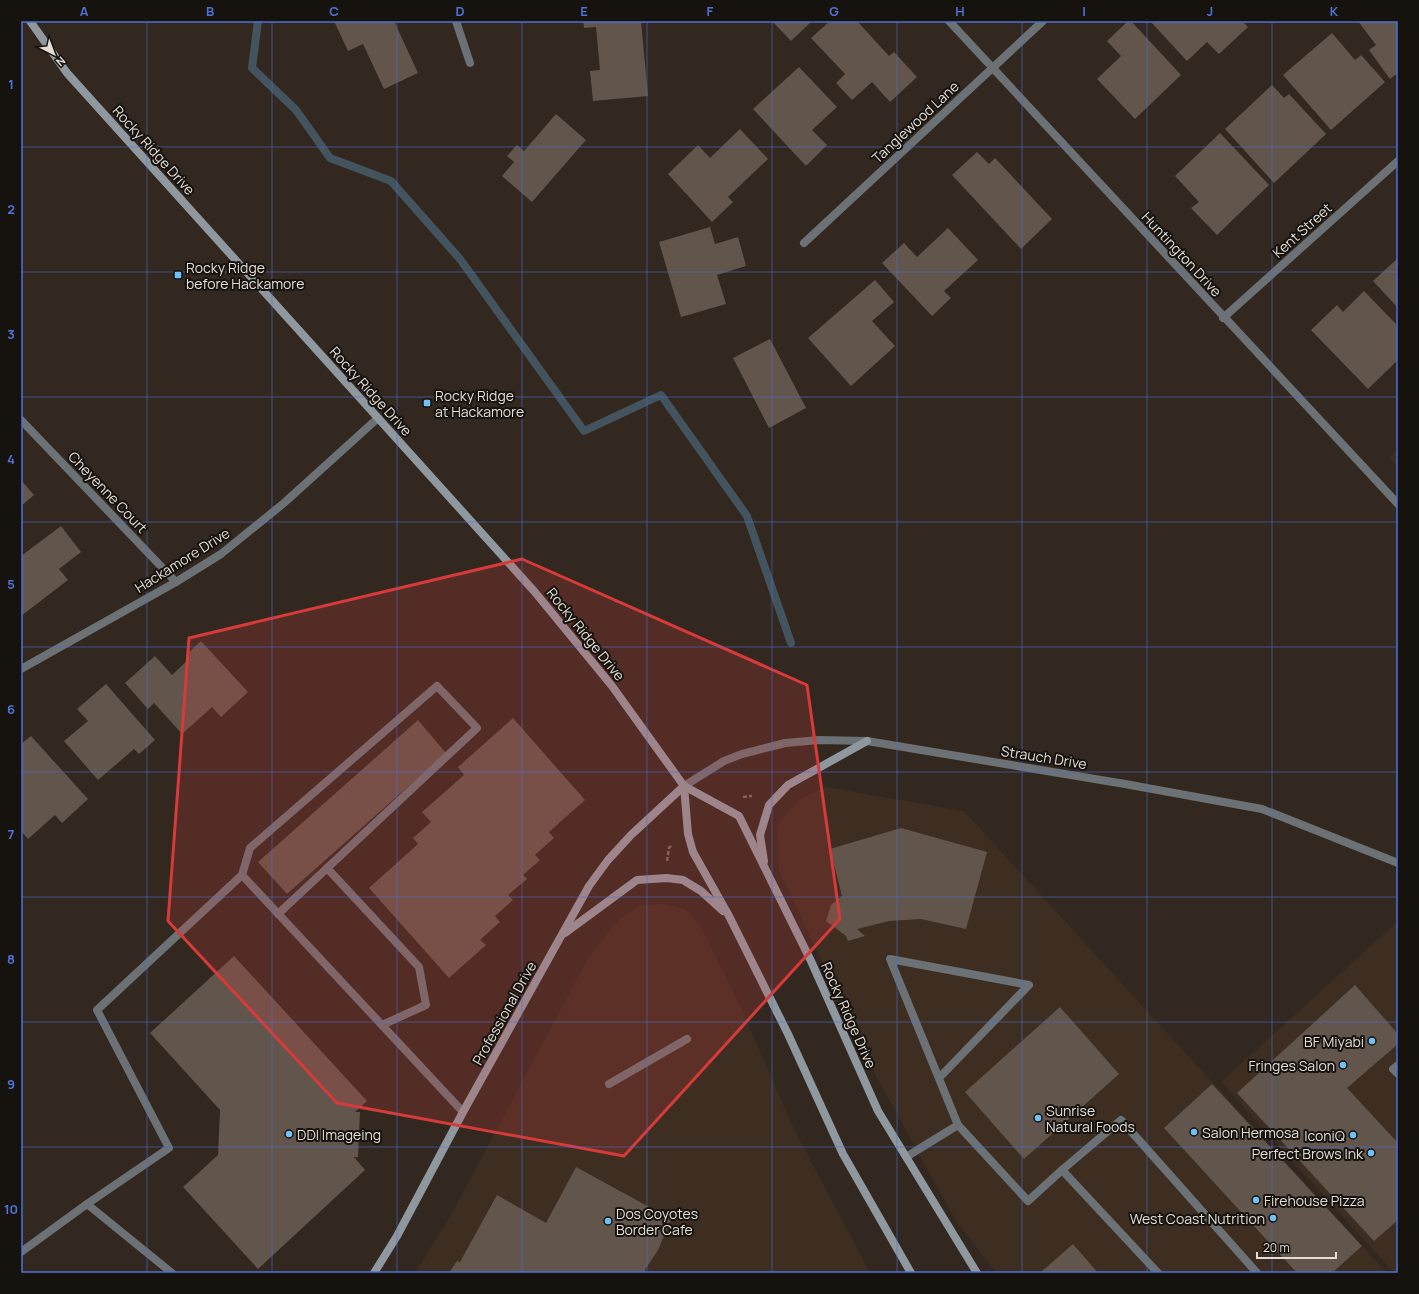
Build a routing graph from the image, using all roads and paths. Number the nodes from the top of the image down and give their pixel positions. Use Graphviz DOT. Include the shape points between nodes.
graph roads {
  1 [pos="30,21"];
  2 [pos="456,21"];
  3 [pos="949,21"];
  4 [pos="1043,21"];
  5 [pos="470,63"];
  6 [pos="992,68"];
  7 [pos="1398,162"];
  8 [pos="804,243"];
  9 [pos="1223,318"];
  10 [pos="378,418"];
  11 [pos="21,420"];
  12 [pos="1398,504"];
  13 [pos="176,582"];
  14 [pos="21,669"];
  15 [pos="867,741"];
  16 [pos="684,786"];
  17 [pos="752,796"];
  18 [pos="741,798"];
  19 [pos="676,842"];
  20 [pos="667,861"];
  21 [pos="1398,862"];
  22 [pos="327,868"];
  23 [pos="766,870"];
  24 [pos="242,875"];
  25 [pos="278,914"];
  26 [pos="729,916"];
  27 [pos="562,935"];
  28 [pos="382,1025"];
  29 [pos="686,1039"];
  30 [pos="1398,1065"];
  31 [pos="1398,1074"];
  32 [pos="939,1078"];
  33 [pos="609,1084"];
  34 [pos="463,1112"];
  35 [pos="958,1125"];
  36 [pos="906,1157"];
  37 [pos="1062,1170"];
  38 [pos="87,1204"];
  39 [pos="21,1252"];
  40 [pos="172,1273"];
  41 [pos="374,1273"];
  42 [pos="911,1273"];
  43 [pos="977,1273"];
  44 [pos="1158,1273"];
  45 [pos="1257,1273"];
  1 -- 10 [label="main road, Rocky Ridge Drive" via="67,73"];
  2 -- 5 [label="street"];
  3 -- 6 [label="street, Huntington Drive"];
  4 -- 6 [label="street, Tanglewood Lane"];
  6 -- 8 [label="street, Tanglewood Lane"];
  6 -- 9 [label="street, Huntington Drive"];
  7 -- 9 [label="street, Kent Street"];
  9 -- 12 [label="street, Huntington Drive"];
  10 -- 13 [label="street, Hackamore Drive" via="284,503 221,554"];
  10 -- 16 [label="main road, Rocky Ridge Drive" via="534,591 612,686"];
  11 -- 13 [label="street, Cheyenne Court"];
  13 -- 14 [label="street, Hackamore Drive"];
  15 -- 16 [label="street, Strauch Drive" via="819,740 785,743 724,761"];
  15 -- 21 [label="street, Strauch Drive" via="1262,809"];
  15 -- 23 [label="main road" via="788,785 770,805 760,835"];
  16 -- 23 [label="main road, Rocky Ridge Drive" via="739,816"];
  16 -- 26 [label="main road" via="688,834 694,852"];
  16 -- 27 [label="main road, Professional Drive" via="640,826 608,860"];
  17 -- 18 [label="path"];
  19 -- 20 [label="path" via="669,848"];
  22 -- 24 [label="street" via="477,728 437,686 250,848"];
  22 -- 25 [label="street"];
  22 -- 28 [label="street" via="420,967 426,1005"];
  23 -- 36 [label="main road, Rocky Ridge Drive" via="811,961 878,1111"];
  24 -- 25 [label="street"];
  24 -- 38 [label="street" via="97,1010 169,1148"];
  25 -- 28 [label="street"];
  26 -- 27 [label="main road" via="701,891 683,880 637,880"];
  26 -- 42 [label="main road" via="788,1034 843,1154"];
  27 -- 34 [label="main road, Professional Drive"];
  28 -- 34 [label="street"];
  29 -- 33 [label="street"];
  30 -- 31 [label="street" via="1393,1069"];
  32 -- 32 [label="street" via="890,959 1028,985 1013,1001"];
  32 -- 35 [label="street"];
  34 -- 41 [label="main road, Professional Drive" via="397,1236"];
  35 -- 36 [label="street"];
  35 -- 37 [label="street" via="1028,1201"];
  36 -- 43 [label="main road, Rocky Ridge Drive"];
  37 -- 44 [label="street"];
  37 -- 45 [label="street" via="1121,1120"];
  38 -- 39 [label="street"];
  38 -- 40 [label="street"];
}
